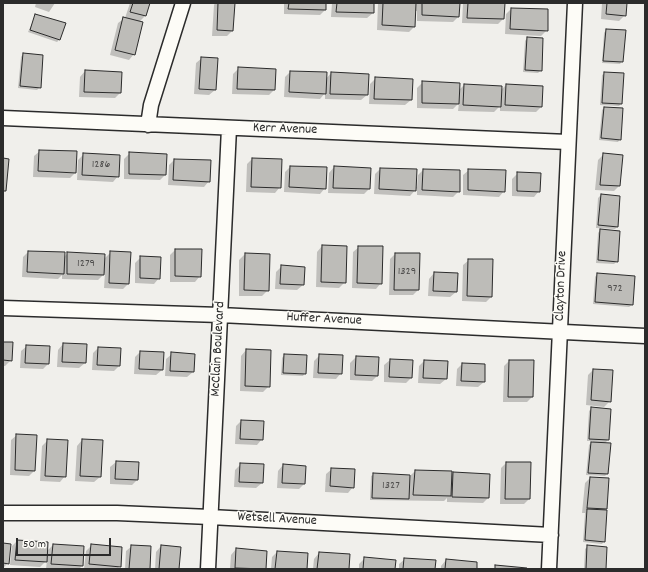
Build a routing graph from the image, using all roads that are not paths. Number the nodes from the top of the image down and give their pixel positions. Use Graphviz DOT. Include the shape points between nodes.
graph roads {
  1 [pos="183,3"];
  2 [pos="575,3"];
  3 [pos="3,118"];
  4 [pos="148,125"];
  5 [pos="229,128"];
  6 [pos="568,142"];
  7 [pos="3,308"];
  8 [pos="220,315"];
  9 [pos="560,332"];
  10 [pos="645,336"];
  11 [pos="3,513"];
  12 [pos="210,517"];
  13 [pos="551,534"];
  14 [pos="208,569"];
  15 [pos="549,569"];
  1 -- 4 [label="street" via="151,105"];
  2 -- 6 [label="street, Clayton Drive"];
  3 -- 4 [label="street, Kerr Avenue"];
  4 -- 5 [label="street, Kerr Avenue"];
  5 -- 6 [label="street, Kerr Avenue"];
  5 -- 8 [label="street, McClain Boulevard"];
  6 -- 9 [label="street, Clayton Drive"];
  7 -- 8 [label="street, Huffer Avenue"];
  8 -- 9 [label="street, Huffer Avenue"];
  8 -- 12 [label="street, McClain Boulevard"];
  9 -- 10 [label="street, Huffer Avenue"];
  9 -- 13 [label="street, Clayton Drive"];
  11 -- 12 [label="street, Wetsell Avenue" via="118,513"];
  12 -- 13 [label="street, Wetsell Avenue"];
  12 -- 14 [label="street, McClain Boulevard"];
  13 -- 15 [label="street, Clayton Drive"];
}
